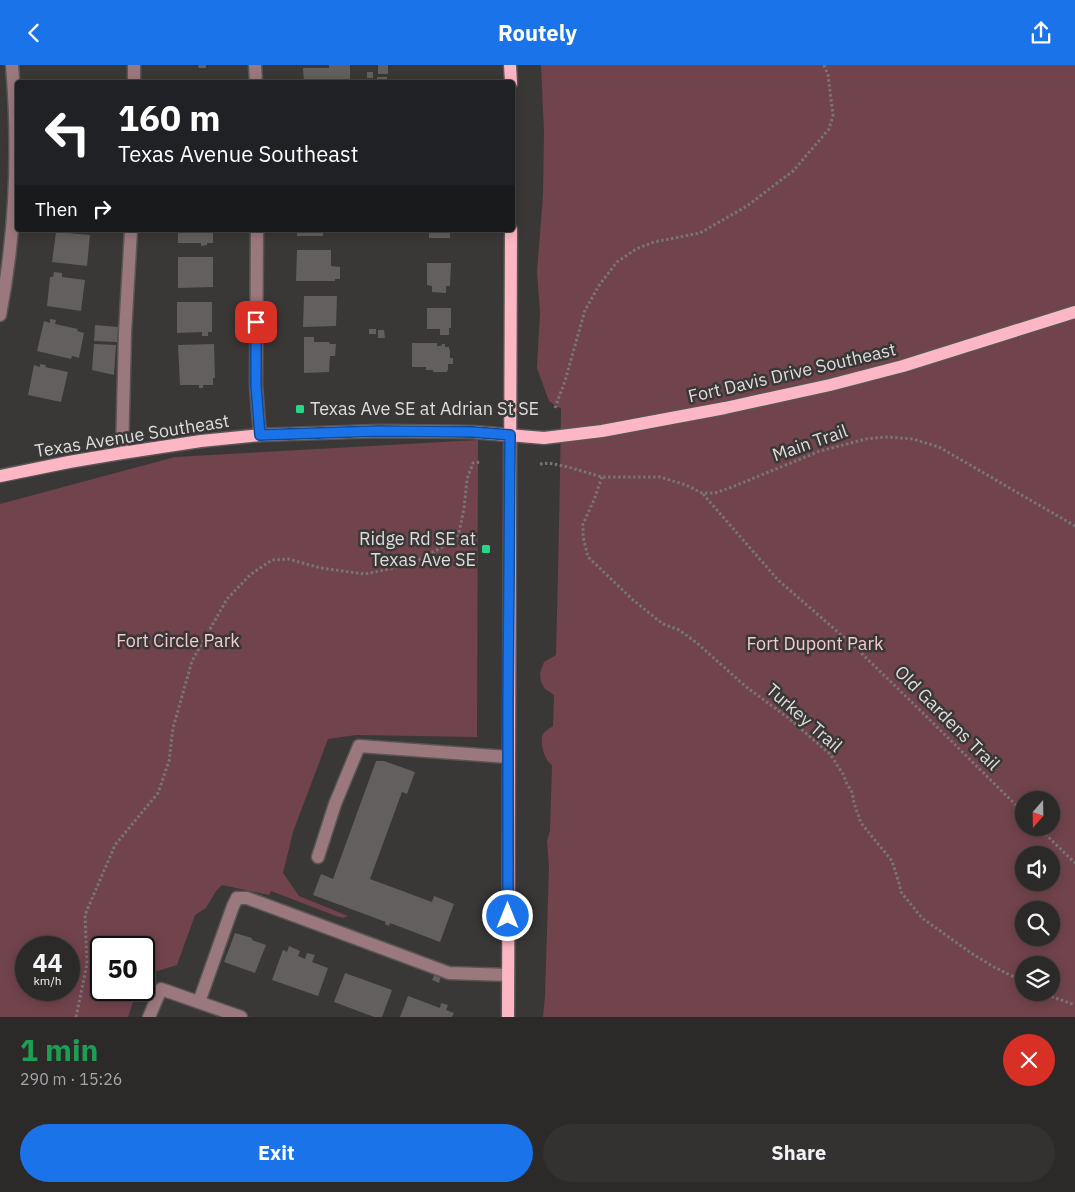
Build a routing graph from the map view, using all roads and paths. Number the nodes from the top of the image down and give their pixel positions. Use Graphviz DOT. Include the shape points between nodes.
graph roads {
  1 [pos="12,65"];
  2 [pos="134,65"];
  3 [pos="256,65"];
  4 [pos="510,65"];
  5 [pos="824,65"];
  6 [pos="134,80"];
  7 [pos="256,80"];
  8 [pos="511,80"];
  9 [pos="15,113"];
  10 [pos="15,195"];
  11 [pos="130,232"];
  12 [pos="257,232"];
  13 [pos="511,232"];
  14 [pos="1075,312"];
  15 [pos="0,315"];
  16 [pos="555,408"];
  17 [pos="260,435"];
  18 [pos="510,435"];
  19 [pos="122,453"];
  20 [pos="481,462"];
  21 [pos="540,464"];
  22 [pos="0,476"];
  23 [pos="602,477"];
  24 [pos="702,493"];
  25 [pos="1075,526"];
  26 [pos="508,757"];
  27 [pos="1015,804"];
  28 [pos="1047,836"];
  29 [pos="318,857"];
  30 [pos="1075,863"];
  31 [pos="508,975"];
  32 [pos="1015,978"];
  33 [pos="1060,1000"];
  34 [pos="198,1002"];
  35 [pos="1075,1005"];
  36 [pos="76,1017"];
  37 [pos="150,1017"];
  38 [pos="242,1017"];
  39 [pos="508,1017"];
  1 -- 9 [label="street"];
  2 -- 6 [label="street"];
  3 -- 7 [label="street"];
  4 -- 8 [label="main road"];
  5 -- 16 [label="path" via="833,115 829,129 793,171 747,207 700,233 654,242 617,262 585,311"];
  10 -- 15 [label="street"];
  11 -- 19 [label="street"];
  12 -- 17 [label="street" via="256,386"];
  13 -- 18 [label="main road"];
  14 -- 18 [label="main road, Fort Davis Drive Southeast" via="903,366 725,409 580,434 544,438"];
  17 -- 18 [label="main road, Texas Avenue Southeast" via="378,431"];
  17 -- 19 [label="main road, Texas Avenue Southeast"];
  18 -- 26 [label="main road"];
  19 -- 22 [label="main road, Texas Avenue Southeast"];
  20 -- 36 [label="path" via="473,463 470,468 455,540 426,556 409,565 365,574 321,568 288,559 272,560 251,574 228,599 192,661 173,728 169,761 158,793 115,845 85,915 87,964"];
  21 -- 23 [label="path" via="549,463"];
  23 -- 24 [label="path" via="660,477"];
  23 -- 32 [label="path, Turkey Trail" via="583,524 588,557 633,600 663,624 679,630 697,643 830,754 852,792 860,823 892,861 901,892 922,918 979,958"];
  24 -- 25 [label="path, Main Trail" via="715,493 820,451 866,439 913,439 939,447"];
  24 -- 27 [label="path, Old Gardens Trail" via="778,580 854,645"];
  26 -- 29 [label="street" via="359,747 335,804"];
  26 -- 31 [label="main road"];
  28 -- 30 [label="path"];
  31 -- 34 [label="street" via="449,973 247,898 237,898"];
  31 -- 39 [label="main road"];
  33 -- 35 [label="path"];
  34 -- 37 [label="street" via="160,989"];
  34 -- 38 [label="street"];
}
